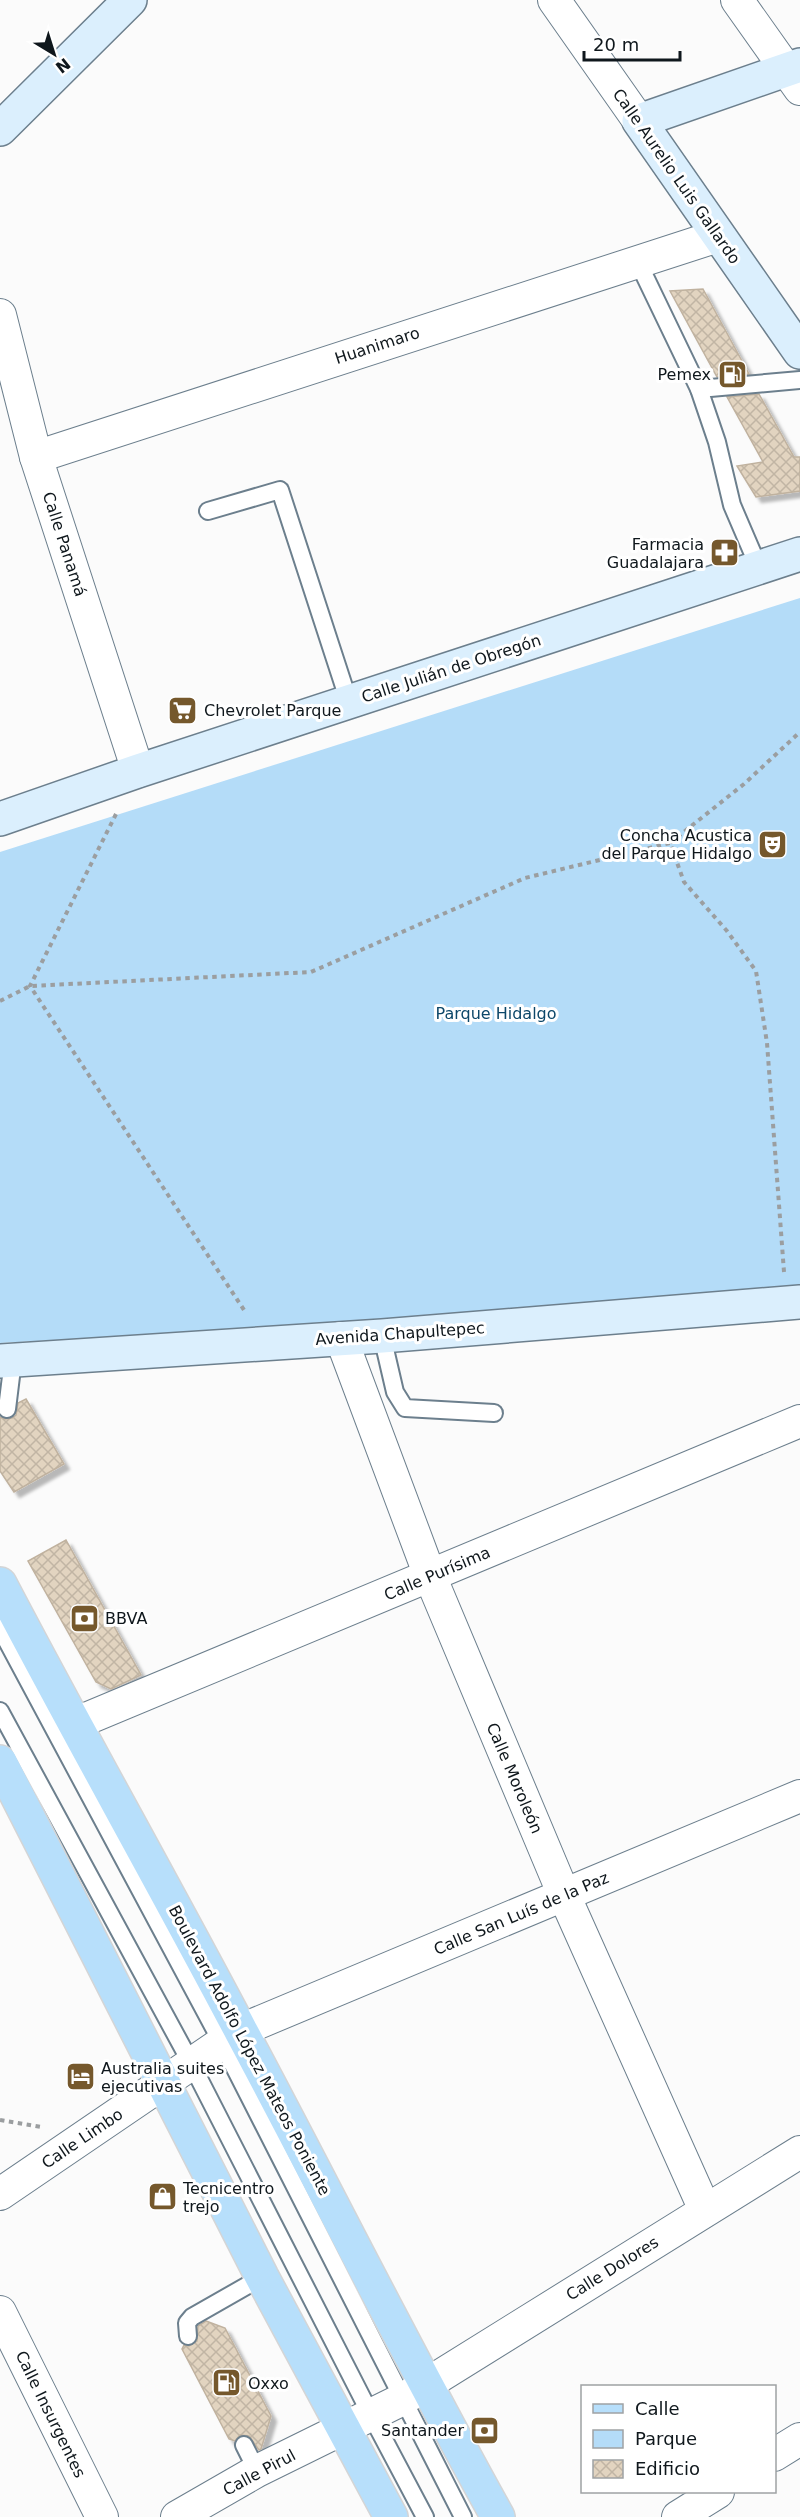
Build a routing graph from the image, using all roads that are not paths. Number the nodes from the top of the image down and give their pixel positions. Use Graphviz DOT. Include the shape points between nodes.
graph roads {
  1 [pos="130,0"];
  2 [pos="554,0"];
  3 [pos="737,0"];
  4 [pos="795,75"];
  5 [pos="639,121"];
  6 [pos="0,129"];
  7 [pos="718,236"];
  8 [pos="637,260"];
  9 [pos="0,315"];
  10 [pos="800,352"];
  11 [pos="800,380"];
  12 [pos="699,389"];
  13 [pos="36,457"];
  14 [pos="208,511"];
  15 [pos="800,554"];
  16 [pos="759,568"];
  17 [pos="349,702"];
  18 [pos="138,771"];
  19 [pos="0,819"];
  20 [pos="793,1302"];
  21 [pos="382,1336"];
  22 [pos="341,1338"];
  23 [pos="7,1361"];
  24 [pos="7,1409"];
  25 [pos="494,1413"];
  26 [pos="800,1421"];
  27 [pos="430,1576"];
  28 [pos="0,1584"];
  29 [pos="0,1628"];
  30 [pos="0,1711"];
  31 [pos="74,1724"];
  32 [pos="0,1762"];
  33 [pos="800,1796"];
  34 [pos="564,1895"];
  35 [pos="232,2037"];
  36 [pos="191,2063"];
  37 [pos="165,2083"];
  38 [pos="800,2152"];
  39 [pos="0,2194"];
  40 [pos="705,2210"];
  41 [pos="262,2277"];
  42 [pos="0,2312"];
  43 [pos="188,2336"];
  44 [pos="414,2392"];
  45 [pos="371,2415"];
  46 [pos="342,2429"];
  47 [pos="800,2439"];
  48 [pos="776,2455"];
  49 [pos="716,2493"];
  50 [pos="102,2517"];
  51 [pos="177,2517"];
  52 [pos="391,2517"];
  53 [pos="425,2517"];
  54 [pos="463,2517"];
  55 [pos="498,2517"];
  56 [pos="678,2517"];
  1 -- 6 [label="street"];
  2 -- 5 [label="street, Calle Aurelio Luis Gallardo"];
  3 -- 4 [label="street"];
  4 -- 5 [label="street"];
  5 -- 7 [label="street, Calle Aurelio Luis Gallardo"];
  7 -- 8 [label="street, Huanimaro"];
  7 -- 10 [label="street, Calle Aurelio Luis Gallardo"];
  8 -- 12 [label="lane"];
  8 -- 13 [label="street, Huanimaro"];
  9 -- 13 [label="street, Calle Panamá"];
  11 -- 12 [label="lane"];
  12 -- 16 [label="lane" via="732,505"];
  13 -- 18 [label="street, Calle Panamá"];
  14 -- 17 [label="lane" via="280,490"];
  15 -- 16 [label="street, Calle Julián de Obregón"];
  16 -- 17 [label="street, Calle Julián de Obregón"];
  17 -- 18 [label="street, Calle Julián de Obregón"];
  18 -- 19 [label="street, Calle Julián de Obregón"];
  20 -- 21 [label="street, Avenida Chapultepec"];
  21 -- 22 [label="street, Avenida Chapultepec"];
  21 -- 25 [label="lane" via="395,1392 405,1408"];
  22 -- 23 [label="street, Avenida Chapultepec"];
  22 -- 27 [label="street, Calle Moroleón"];
  23 -- 24 [label="lane"];
  26 -- 27 [label="street, Calle Purísima"];
  27 -- 31 [label="street, Calle Purísima"];
  27 -- 34 [label="street, Calle Moroleón"];
  28 -- 31 [label="main road, Boulevard Adolfo López Mateos Poniente"];
  29 -- 35 [label="lane"];
  30 -- 36 [label="lane"];
  31 -- 35 [label="main road, Boulevard Adolfo López Mateos Poniente"];
  32 -- 37 [label="main road"];
  33 -- 34 [label="street, Calle San Luís de la Paz"];
  34 -- 35 [label="street, Calle San Luís de la Paz"];
  34 -- 40 [label="street, Calle Moroleón"];
  35 -- 36 [label="street, Calle San Luís de la Paz"];
  35 -- 44 [label="main road, Boulevard Adolfo López Mateos Poniente" via="339,2217"];
  36 -- 37 [label="street, Calle Limbo"];
  36 -- 45 [label="lane"];
  37 -- 39 [label="street, Calle Limbo"];
  37 -- 41 [label="main road"];
  38 -- 40 [label="street, Calle Dolores"];
  40 -- 44 [label="street, Calle Dolores"];
  41 -- 43 [label="lane" via="192,2317 187,2324"];
  41 -- 46 [label="main road"];
  42 -- 50 [label="street, Calle Insurgentes"];
  44 -- 45 [label="street, Calle Dolores"];
  44 -- 54 [label="lane"];
  44 -- 55 [label="main road, Boulevard Adolfo López Mateos Poniente"];
  45 -- 46 [label="street, Calle Pirul"];
  45 -- 53 [label="lane"];
  46 -- 51 [label="street, Calle Pirul" via="250,2458"];
  46 -- 52 [label="main road"];
  47 -- 48 [label="street"];
  49 -- 56 [label="street"];
}
